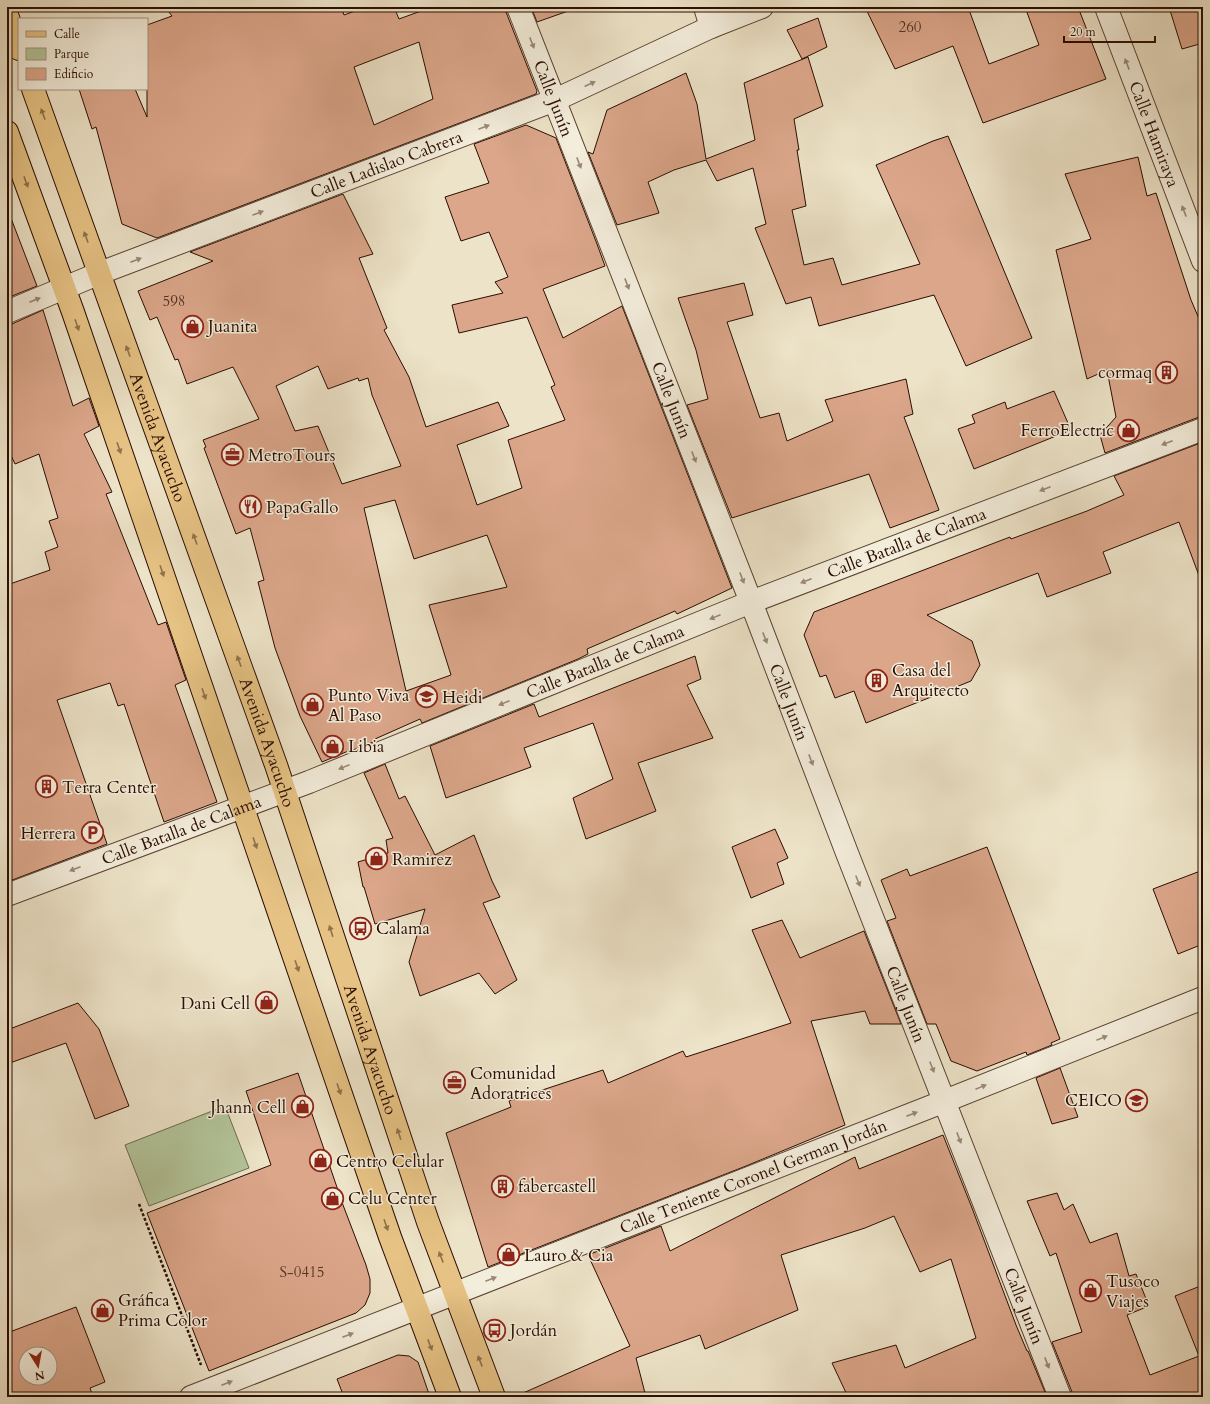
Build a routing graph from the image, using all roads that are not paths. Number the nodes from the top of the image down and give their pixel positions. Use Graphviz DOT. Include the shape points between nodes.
graph roads {
  1 [pos="518,7"];
  2 [pos="705,7"];
  3 [pos="762,7"];
  4 [pos="1106,7"];
  5 [pos="7,15"];
  6 [pos="711,27"];
  7 [pos="18,46"];
  8 [pos="34,90"];
  9 [pos="555,100"];
  10 [pos="7,132"];
  11 [pos="1203,261"];
  12 [pos="100,274"];
  13 [pos="64,288"];
  14 [pos="7,312"];
  15 [pos="1203,429"];
  16 [pos="751,602"];
  17 [pos="284,791"];
  18 [pos="242,806"];
  19 [pos="7,895"];
  20 [pos="1203,998"];
  21 [pos="945,1102"];
  22 [pos="455,1294"];
  23 [pos="417,1308"];
  24 [pos="201,1393"];
  25 [pos="450,1397"];
  26 [pos="494,1397"];
  27 [pos="1060,1397"];
  1 -- 9 [label="street, Calle Junín, one-way"];
  2 -- 6 [label="street"];
  3 -- 6 [label="street, Calle Ladislao Cabrera"];
  11 -- 4 [label="street, Calle Hamiraya, one-way"];
  5 -- 7 [label="main road"];
  9 -- 6 [label="street, Calle Ladislao Cabrera, one-way"];
  12 -- 8 [label="main road, Avenida Ayacucho, one-way"];
  12 -- 9 [label="street, Calle Ladislao Cabrera, one-way"];
  9 -- 16 [label="street, Calle Junín, one-way"];
  10 -- 13 [label="main road, one-way"];
  12 -- 13 [label="street, Calle Ladislao Cabrera"];
  17 -- 12 [label="main road, Avenida Ayacucho, one-way"];
  14 -- 13 [label="street, Calle Ladislao Cabrera, one-way"];
  13 -- 18 [label="main road, one-way"];
  15 -- 16 [label="street, Calle Batalla de Calama, one-way"];
  16 -- 17 [label="street, Calle Batalla de Calama, one-way"];
  16 -- 21 [label="street, Calle Junín, one-way"];
  17 -- 18 [label="street, Calle Batalla de Calama"];
  22 -- 17 [label="main road, Avenida Ayacucho, one-way" via="428,1222"];
  18 -- 19 [label="street, Calle Batalla de Calama, one-way"];
  18 -- 23 [label="main road, one-way" via="390,1237"];
  21 -- 20 [label="street, Calle Teniente Coronel German Jordán, one-way"];
  22 -- 21 [label="street, Calle Teniente Coronel German Jordán, one-way"];
  21 -- 27 [label="street, Calle Junín, one-way"];
  22 -- 23 [label="street, Calle Teniente Coronel German Jordán"];
  26 -- 22 [label="main road, Avenida Ayacucho, one-way"];
  24 -- 23 [label="street, Calle Teniente Coronel German Jordán, one-way"];
  23 -- 25 [label="main road, one-way"];
}
